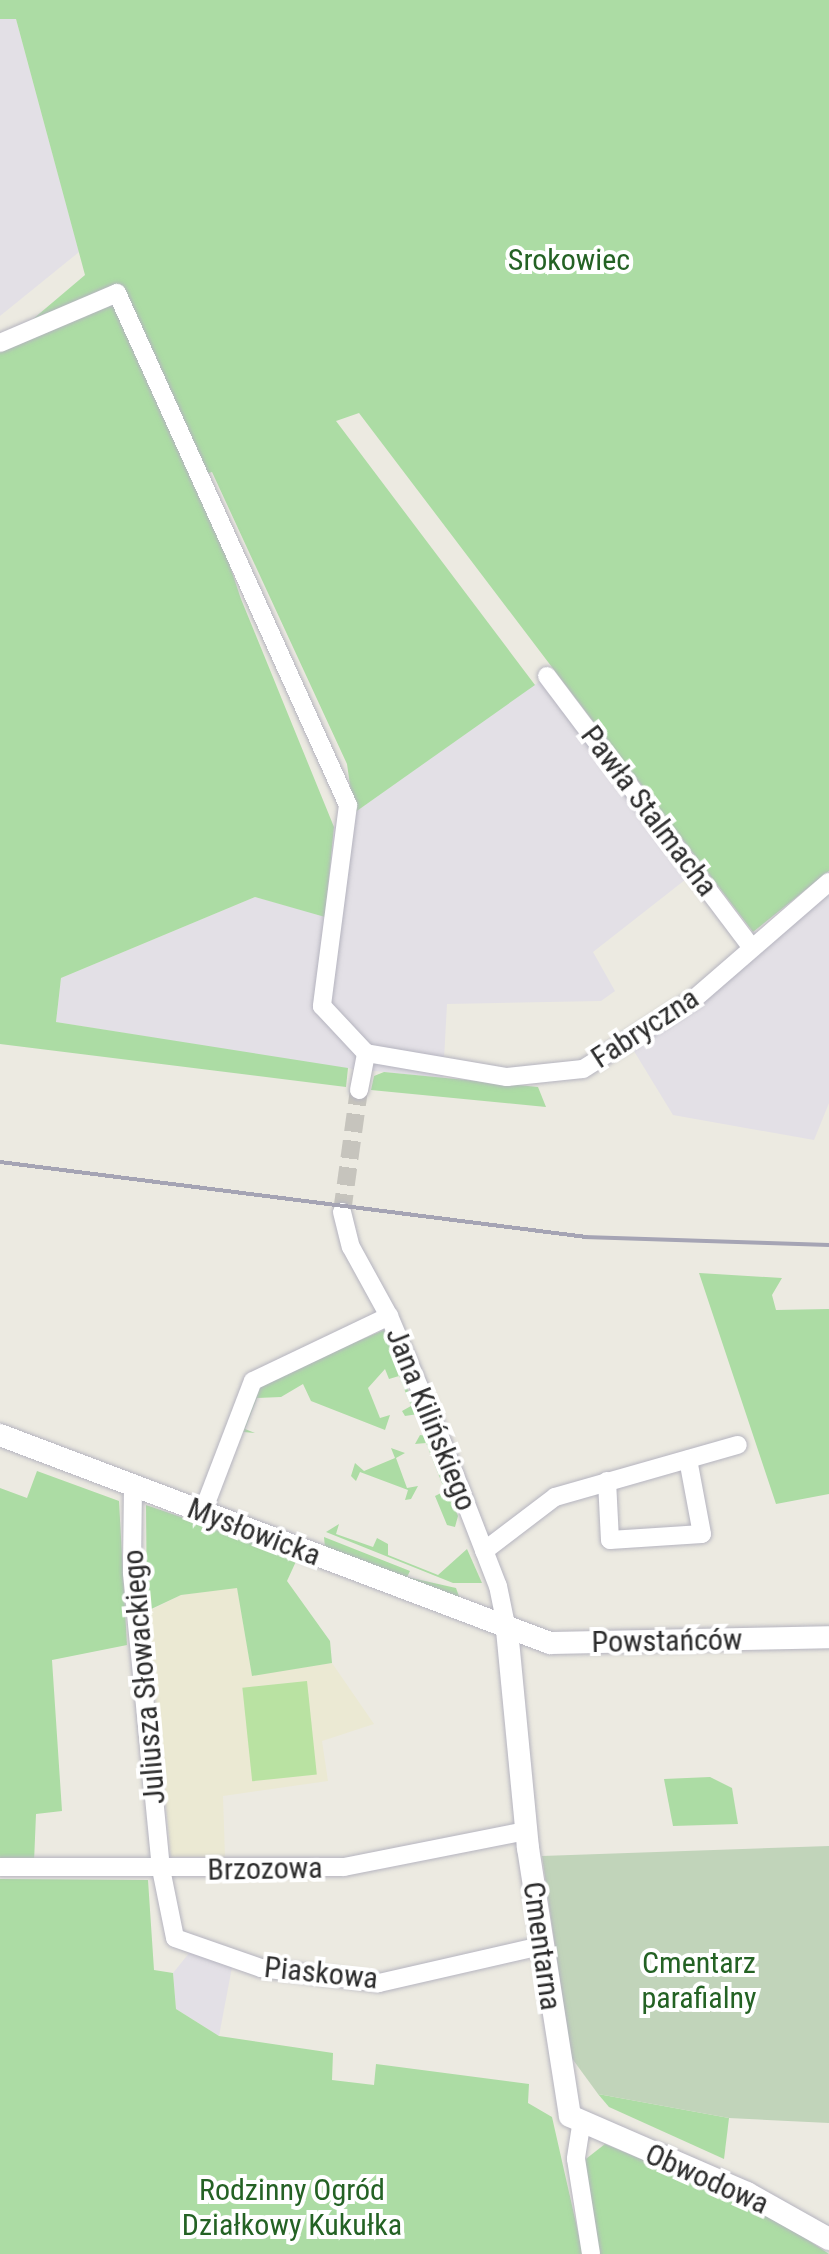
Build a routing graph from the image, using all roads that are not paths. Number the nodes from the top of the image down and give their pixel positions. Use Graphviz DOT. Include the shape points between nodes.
graph roads {
  1 [pos="0,343"];
  2 [pos="547,676"];
  3 [pos="829,882"];
  4 [pos="750,945"];
  5 [pos="366,1053"];
  6 [pos="359,1090"];
  7 [pos="342,1212"];
  8 [pos="389,1316"];
  9 [pos="0,1435"];
  10 [pos="738,1444"];
  11 [pos="688,1458"];
  12 [pos="607,1481"];
  13 [pos="133,1485"];
  14 [pos="203,1512"];
  15 [pos="484,1550"];
  16 [pos="507,1630"];
  17 [pos="829,1637"];
  18 [pos="526,1831"];
  19 [pos="0,1867"];
  20 [pos="161,1869"];
  21 [pos="541,1946"];
  22 [pos="581,2126"];
  23 [pos="829,2239"];
  24 [pos="591,2254"];
  1 -- 5 [label="street" via="117,293 348,805 322,1006"];
  2 -- 4 [label="street, Pawła Stalmacha"];
  3 -- 4 [label="street, Fabryczna"];
  4 -- 5 [label="street, Fabryczna" via="694,999 636,1041 558,1076 507,1077"];
  5 -- 6 [label="street"];
  7 -- 8 [label="street, Jana Kilińskiego" via="352,1247"];
  8 -- 14 [label="street" via="253,1381"];
  8 -- 15 [label="street, Jana Kilińskiego"];
  9 -- 13 [label="street, Mysłowicka"];
  10 -- 11 [label="street"];
  11 -- 12 [label="street"];
  11 -- 12 [label="street" via="702,1534 610,1540"];
  12 -- 15 [label="street" via="555,1498"];
  13 -- 14 [label="street, Mysłowicka"];
  13 -- 20 [label="street, Juliusza Słowackiego" via="131,1561"];
  14 -- 16 [label="street, Mysłowicka"];
  15 -- 16 [label="street, Jana Kilińskiego"];
  16 -- 17 [label="street, Powstańców" via="550,1643"];
  16 -- 18 [label="street, Cmentarna"];
  18 -- 20 [label="street, Brzozowa" via="379,1864"];
  18 -- 21 [label="street, Cmentarna"];
  19 -- 20 [label="street, Brzozowa"];
  20 -- 21 [label="street, Piaskowa" via="168,1924 180,1945 298,1976 400,1980"];
  21 -- 22 [label="street, Cmentarna" via="564,2101"];
  22 -- 23 [label="street, Obwodowa" via="747,2193"];
  22 -- 24 [label="street, Cmentarna" via="576,2160"];
}
